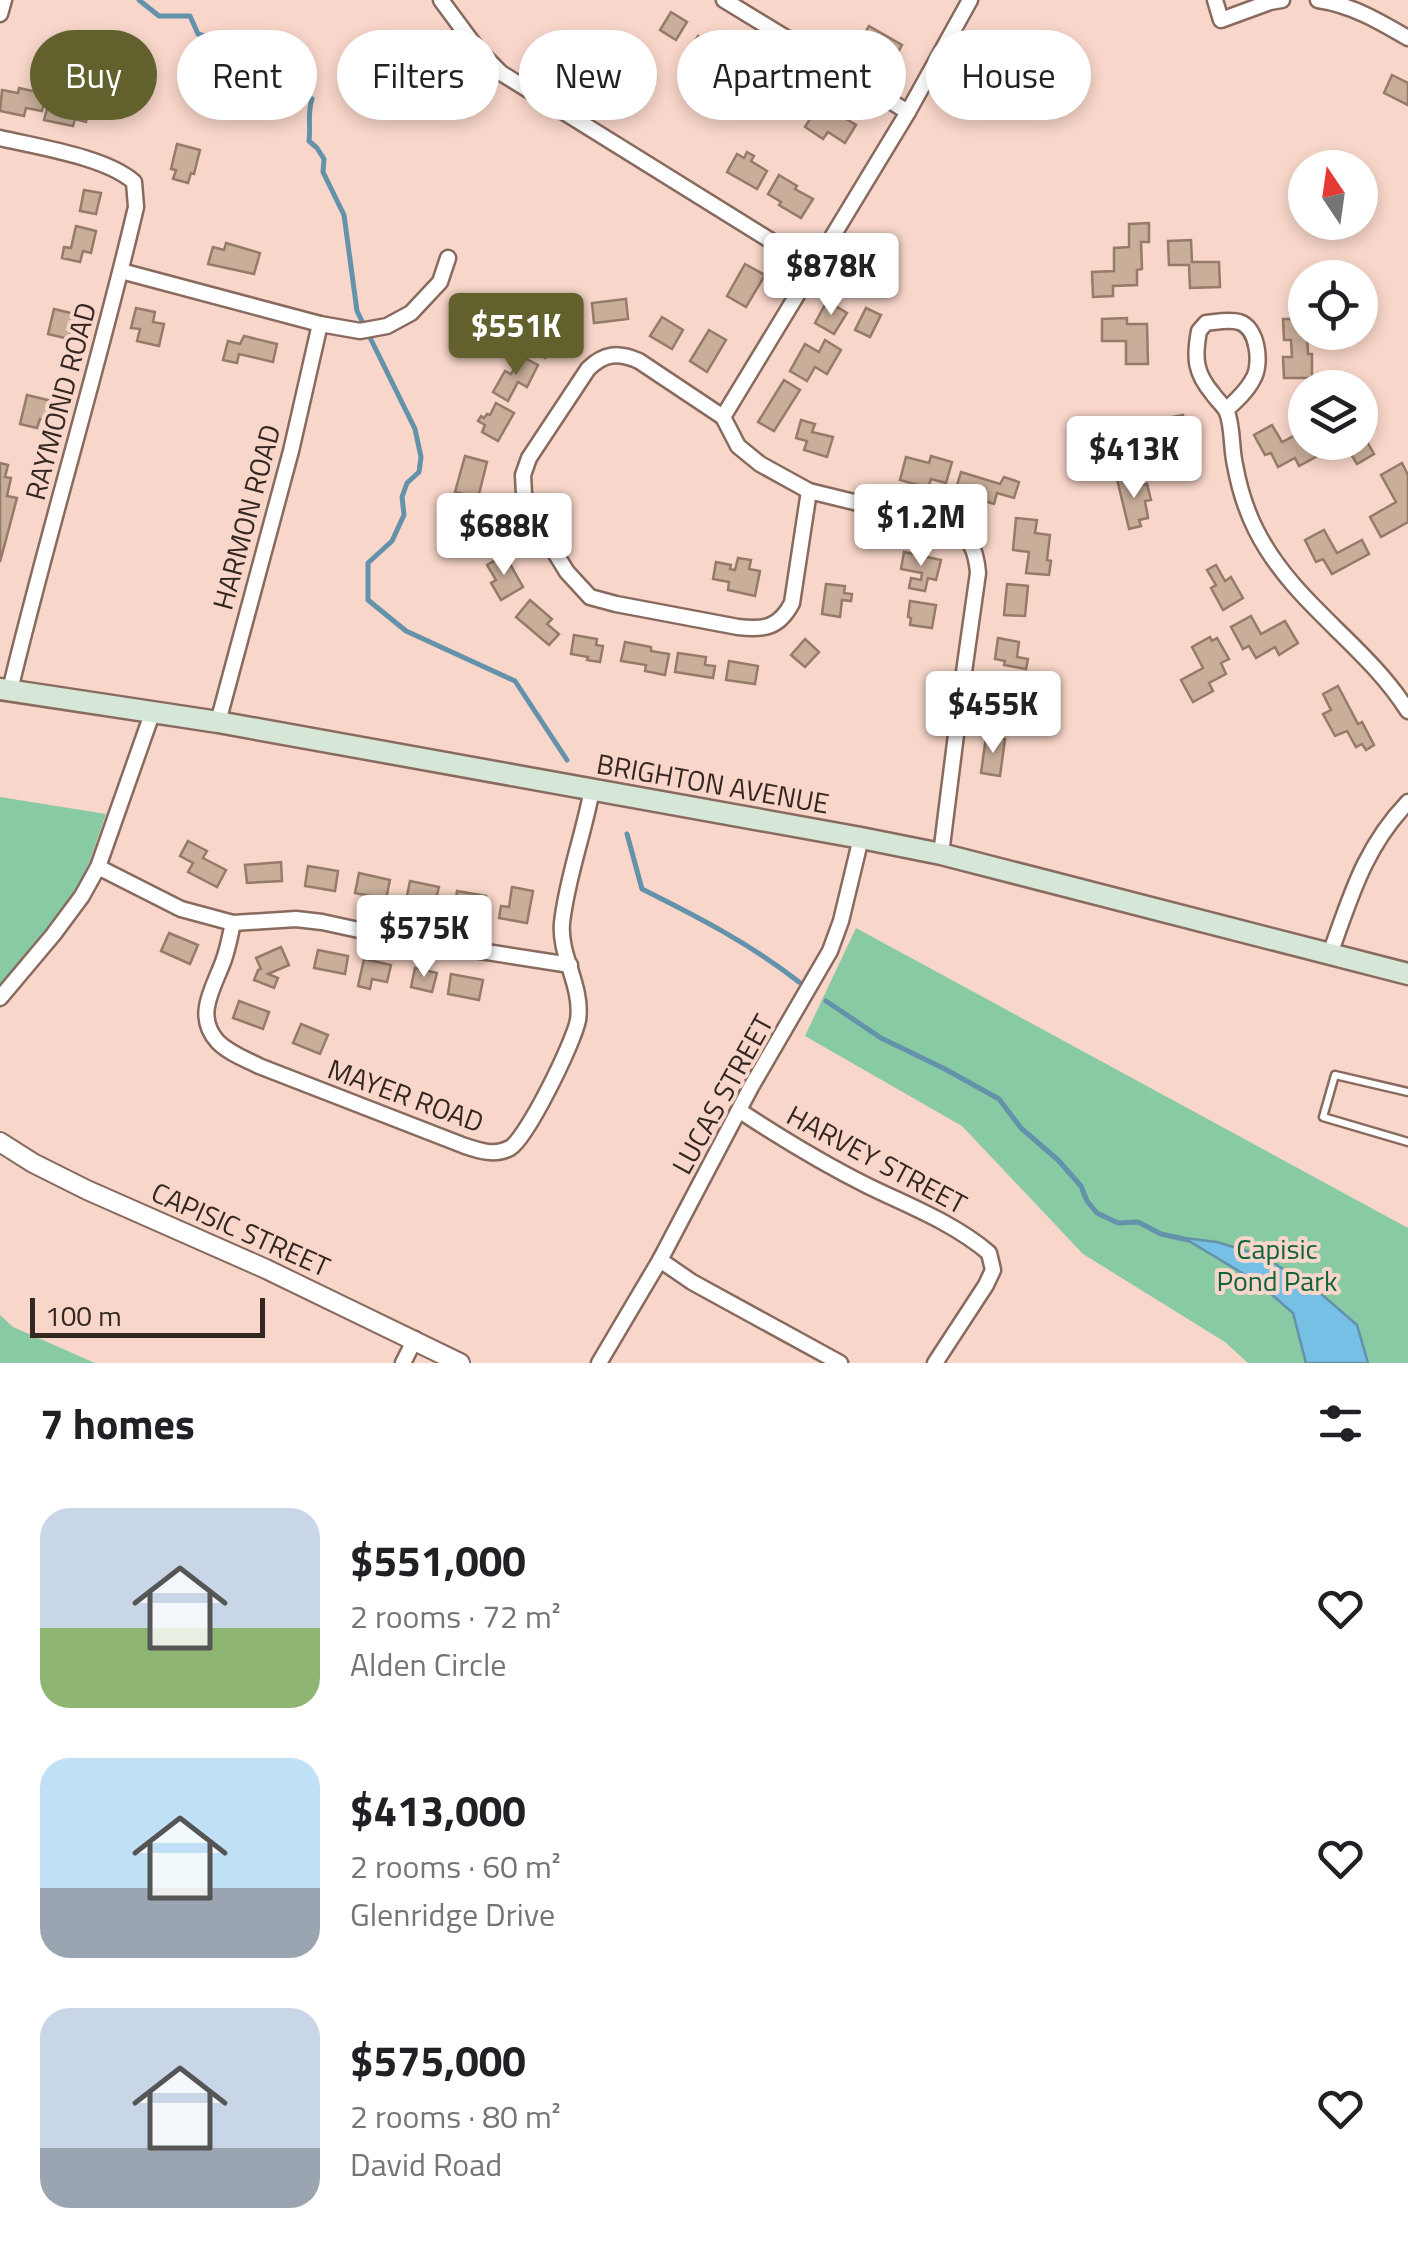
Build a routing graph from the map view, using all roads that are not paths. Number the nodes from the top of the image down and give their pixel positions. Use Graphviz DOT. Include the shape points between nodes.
graph roads {
  1 [pos="4,0"];
  2 [pos="440,0"];
  3 [pos="724,0"];
  4 [pos="970,0"];
  5 [pos="1215,0"];
  6 [pos="1282,0"];
  7 [pos="1318,0"];
  8 [pos="0,14"];
  9 [pos="1408,38"];
  10 [pos="908,112"];
  11 [pos="0,138"];
  12 [pos="448,258"];
  13 [pos="813,267"];
  14 [pos="121,271"];
  15 [pos="320,324"];
  16 [pos="1226,410"];
  17 [pos="723,417"];
  18 [pos="809,492"];
  19 [pos="5,689"];
  20 [pos="1408,710"];
  21 [pos="153,711"];
  22 [pos="218,722"];
  23 [pos="592,788"];
  24 [pos="1408,802"];
  25 [pos="860,838"];
  26 [pos="941,854"];
  27 [pos="98,867"];
  28 [pos="233,923"];
  29 [pos="1330,954"];
  30 [pos="570,965"];
  31 [pos="1408,974"];
  32 [pos="0,998"];
  33 [pos="1408,1092"];
  34 [pos="740,1111"];
  35 [pos="0,1142"];
  36 [pos="1408,1142"];
  37 [pos="660,1260"];
  38 [pos="415,1339"];
  39 [pos="403,1363"];
  40 [pos="460,1363"];
  41 [pos="599,1363"];
  42 [pos="840,1363"];
  43 [pos="935,1363"];
  1 -- 8 [label="street"];
  2 -- 13 [label="street" via="501,73"];
  3 -- 10 [label="street"];
  4 -- 10 [label="street"];
  5 -- 6 [label="street" via="1221,20"];
  7 -- 9 [label="street" via="1366,14"];
  10 -- 13 [label="street"];
  11 -- 14 [label="street, RAYMOND ROAD" via="106,164 134,182 136,207"];
  12 -- 15 [label="street" via="440,282 400,321 360,331"];
  13 -- 17 [label="street"];
  14 -- 15 [label="street"];
  14 -- 19 [label="street, RAYMOND ROAD"];
  15 -- 22 [label="street, HARMON ROAD"];
  16 -- 16 [label="street" via="1201,380 1196,358 1206,323 1241,322 1254,339 1256,375"];
  16 -- 20 [label="street" via="1245,503 1269,552 1300,595 1362,653"];
  17 -- 18 [label="street" via="738,446"];
  17 -- 18 [label="street" via="626,356 599,359 588,369 523,476 530,512 590,597 738,627 770,626 792,602"];
  18 -- 26 [label="street" via="948,525 972,544 978,573"];
  19 -- 21 [label="main road, BRIGHTON AVENUE"];
  21 -- 22 [label="main road, BRIGHTON AVENUE"];
  21 -- 27 [label="street"];
  22 -- 23 [label="main road, BRIGHTON AVENUE"];
  23 -- 25 [label="main road, BRIGHTON AVENUE"];
  23 -- 30 [label="street, MAYER ROAD" via="562,926"];
  24 -- 29 [label="street" via="1368,854"];
  25 -- 26 [label="main road, BRIGHTON AVENUE"];
  25 -- 34 [label="street, LUCAS STREET" via="830,951"];
  26 -- 29 [label="main road, BRIGHTON AVENUE"];
  27 -- 28 [label="street" via="181,908"];
  27 -- 32 [label="street" via="53,936"];
  28 -- 30 [label="street" via="322,922"];
  28 -- 30 [label="street, MAYER ROAD" via="205,1008 219,1043 259,1066 480,1151 512,1147 567,1054 578,1020"];
  29 -- 31 [label="main road, BRIGHTON AVENUE"];
  33 -- 36 [label="lane" via="1336,1074 1323,1117"];
  34 -- 37 [label="street, LUCAS STREET"];
  34 -- 43 [label="street, HARVEY STREET" via="960,1231 990,1254 993,1270 986,1285"];
  35 -- 38 [label="street, CAPISIC STREET" via="87,1190"];
  37 -- 41 [label="street, LUCAS STREET"];
  37 -- 42 [label="street"];
  38 -- 39 [label="street"];
  38 -- 40 [label="street, CAPISIC STREET"];
}
